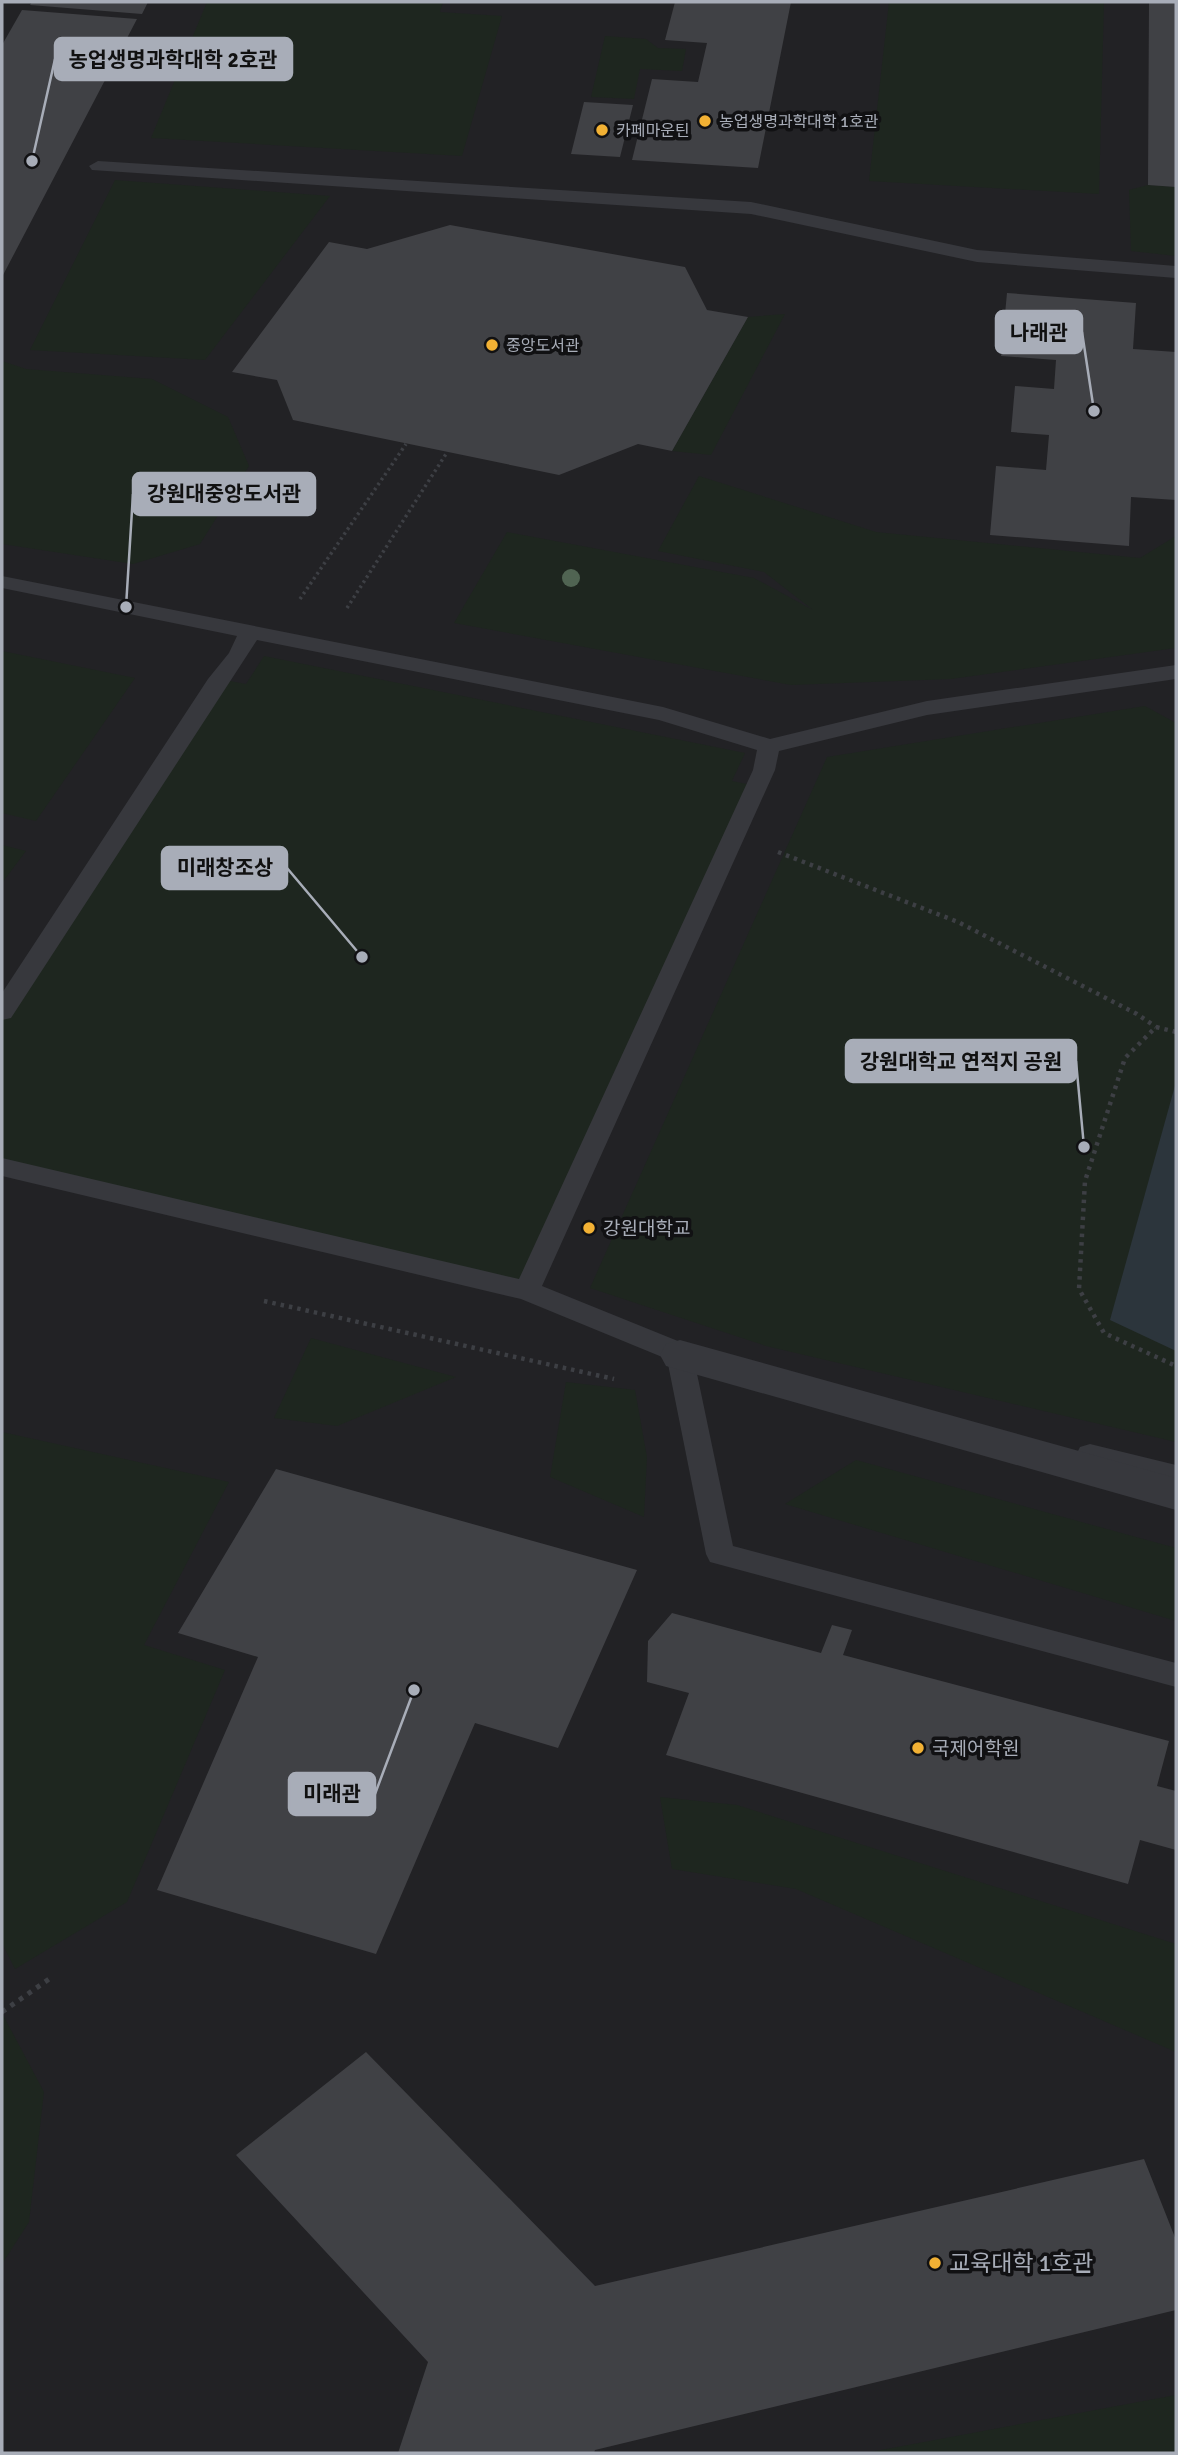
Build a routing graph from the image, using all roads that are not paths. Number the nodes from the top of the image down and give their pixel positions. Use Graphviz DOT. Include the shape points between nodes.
graph roads {
  1 [pos="98,166"];
  2 [pos="1176,272"];
  3 [pos="2,582"];
  4 [pos="250,632"];
  5 [pos="1176,672"];
  6 [pos="769,746"];
  7 [pos="2,1012"];
  8 [pos="2,1167"];
  9 [pos="527,1291"];
  10 [pos="680,1355"];
  11 [pos="1176,1476"];
  12 [pos="1176,1494"];
  13 [pos="1176,1675"];
  1 -- 2 [label="lane" via="751,208 977,256"];
  3 -- 4 [label="lane"];
  4 -- 6 [label="lane" via="663,714"];
  4 -- 7 [label="lane"];
  5 -- 6 [label="lane" via="927,708"];
  6 -- 9 [label="lane" via="764,770"];
  8 -- 9 [label="lane"];
  9 -- 10 [label="lane"];
  10 -- 11 [label="lane"];
  10 -- 12 [label="street"];
  10 -- 13 [label="lane" via="720,1554"];
}
